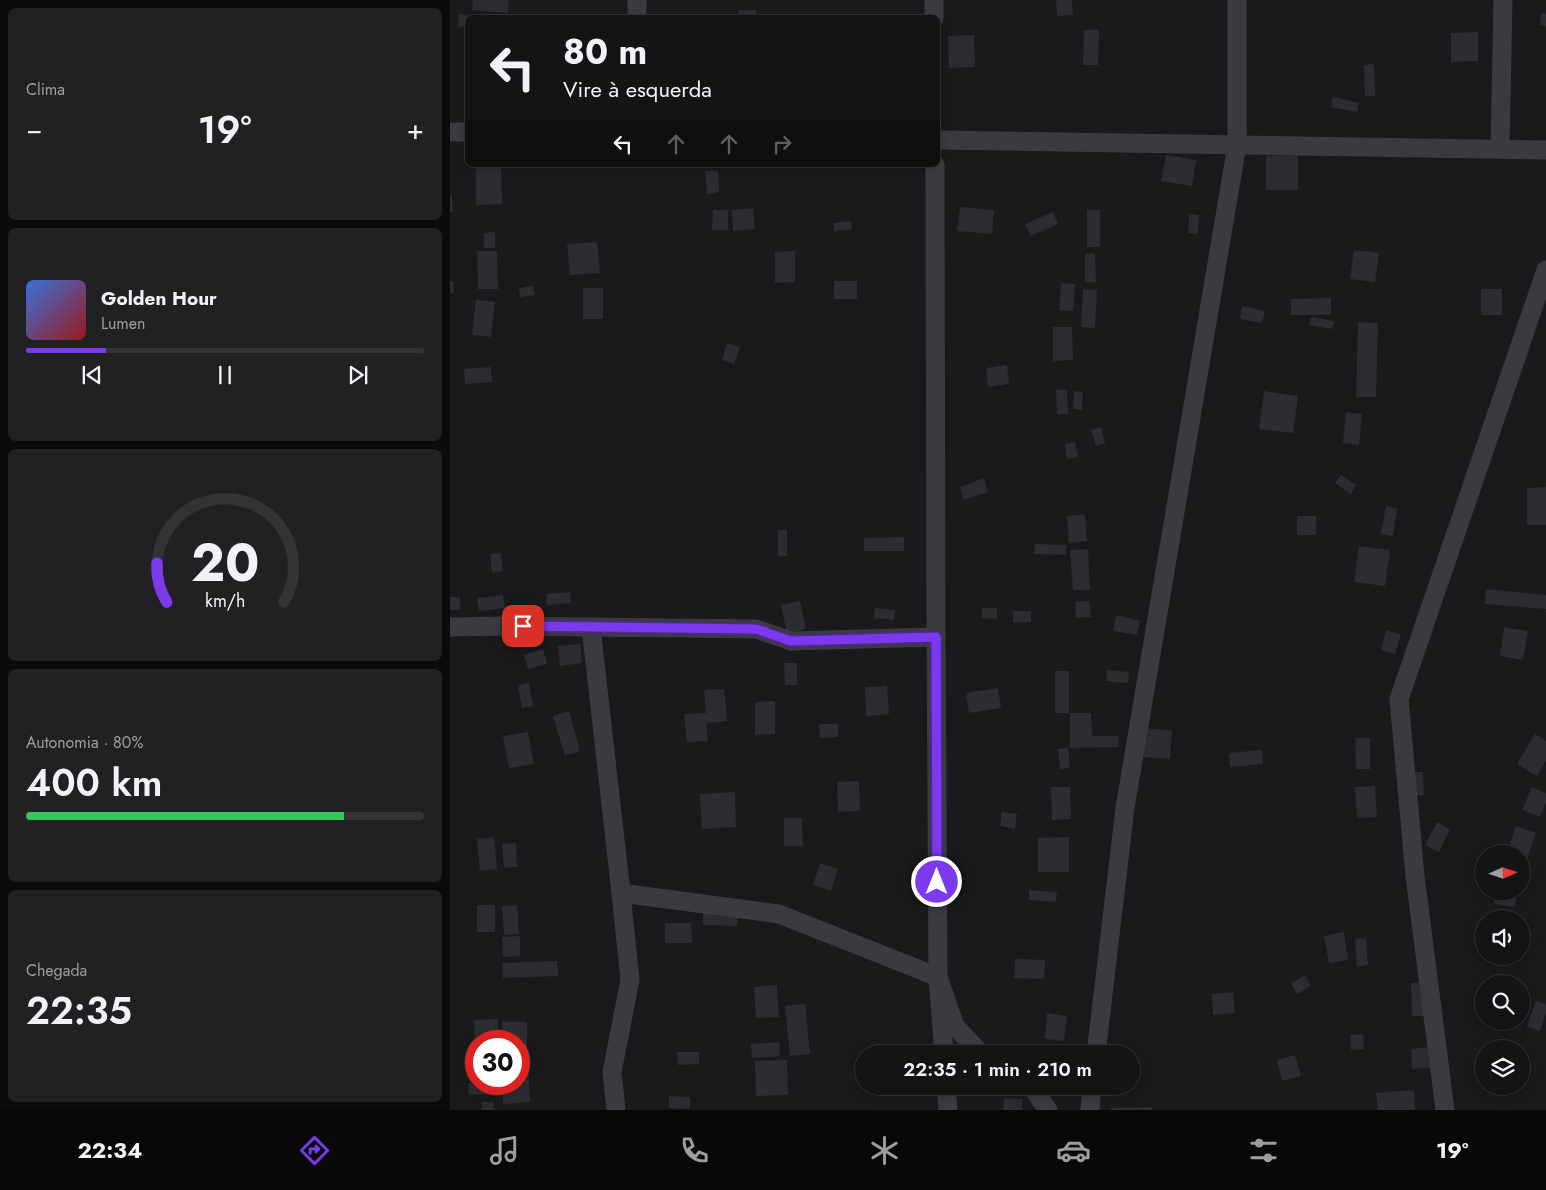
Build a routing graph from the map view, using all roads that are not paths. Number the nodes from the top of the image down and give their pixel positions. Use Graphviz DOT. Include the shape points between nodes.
graph roads {
  1 [pos="637,0"];
  2 [pos="934,0"];
  3 [pos="1238,0"];
  4 [pos="1503,0"];
  5 [pos="637,15"];
  6 [pos="934,15"];
  7 [pos="450,132"];
  8 [pos="465,132"];
  9 [pos="940,140"];
  10 [pos="1237,145"];
  11 [pos="1500,149"];
  12 [pos="1546,150"];
  13 [pos="935,167"];
  14 [pos="1546,270"];
  15 [pos="450,627"];
  16 [pos="591,627"];
  17 [pos="936,637"];
  18 [pos="621,893"];
  19 [pos="938,977"];
  20 [pos="943,1045"];
  21 [pos="973,1045"];
  22 [pos="1097,1045"];
  23 [pos="947,1095"];
  24 [pos="1038,1095"];
  25 [pos="1091,1095"];
  26 [pos="616,1110"];
  27 [pos="948,1110"];
  28 [pos="1048,1110"];
  29 [pos="1090,1110"];
  30 [pos="1446,1110"];
  1 -- 5 [label="street"];
  2 -- 6 [label="street"];
  3 -- 10 [label="street"];
  4 -- 11 [label="street"];
  7 -- 8 [label="street"];
  9 -- 10 [label="street"];
  10 -- 11 [label="street"];
  10 -- 22 [label="street" via="1124,808"];
  11 -- 12 [label="street"];
  13 -- 17 [label="street"];
  14 -- 30 [label="street" via="1398,699 1415,876"];
  15 -- 16 [label="street"];
  16 -- 17 [label="street" via="756,629 791,641"];
  16 -- 18 [label="street"];
  17 -- 19 [label="street"];
  18 -- 19 [label="street" via="779,914"];
  18 -- 26 [label="street" via="630,980 612,1072"];
  19 -- 20 [label="street"];
  19 -- 21 [label="street" via="955,1026"];
  23 -- 27 [label="street"];
  24 -- 28 [label="street"];
  25 -- 29 [label="street"];
}
